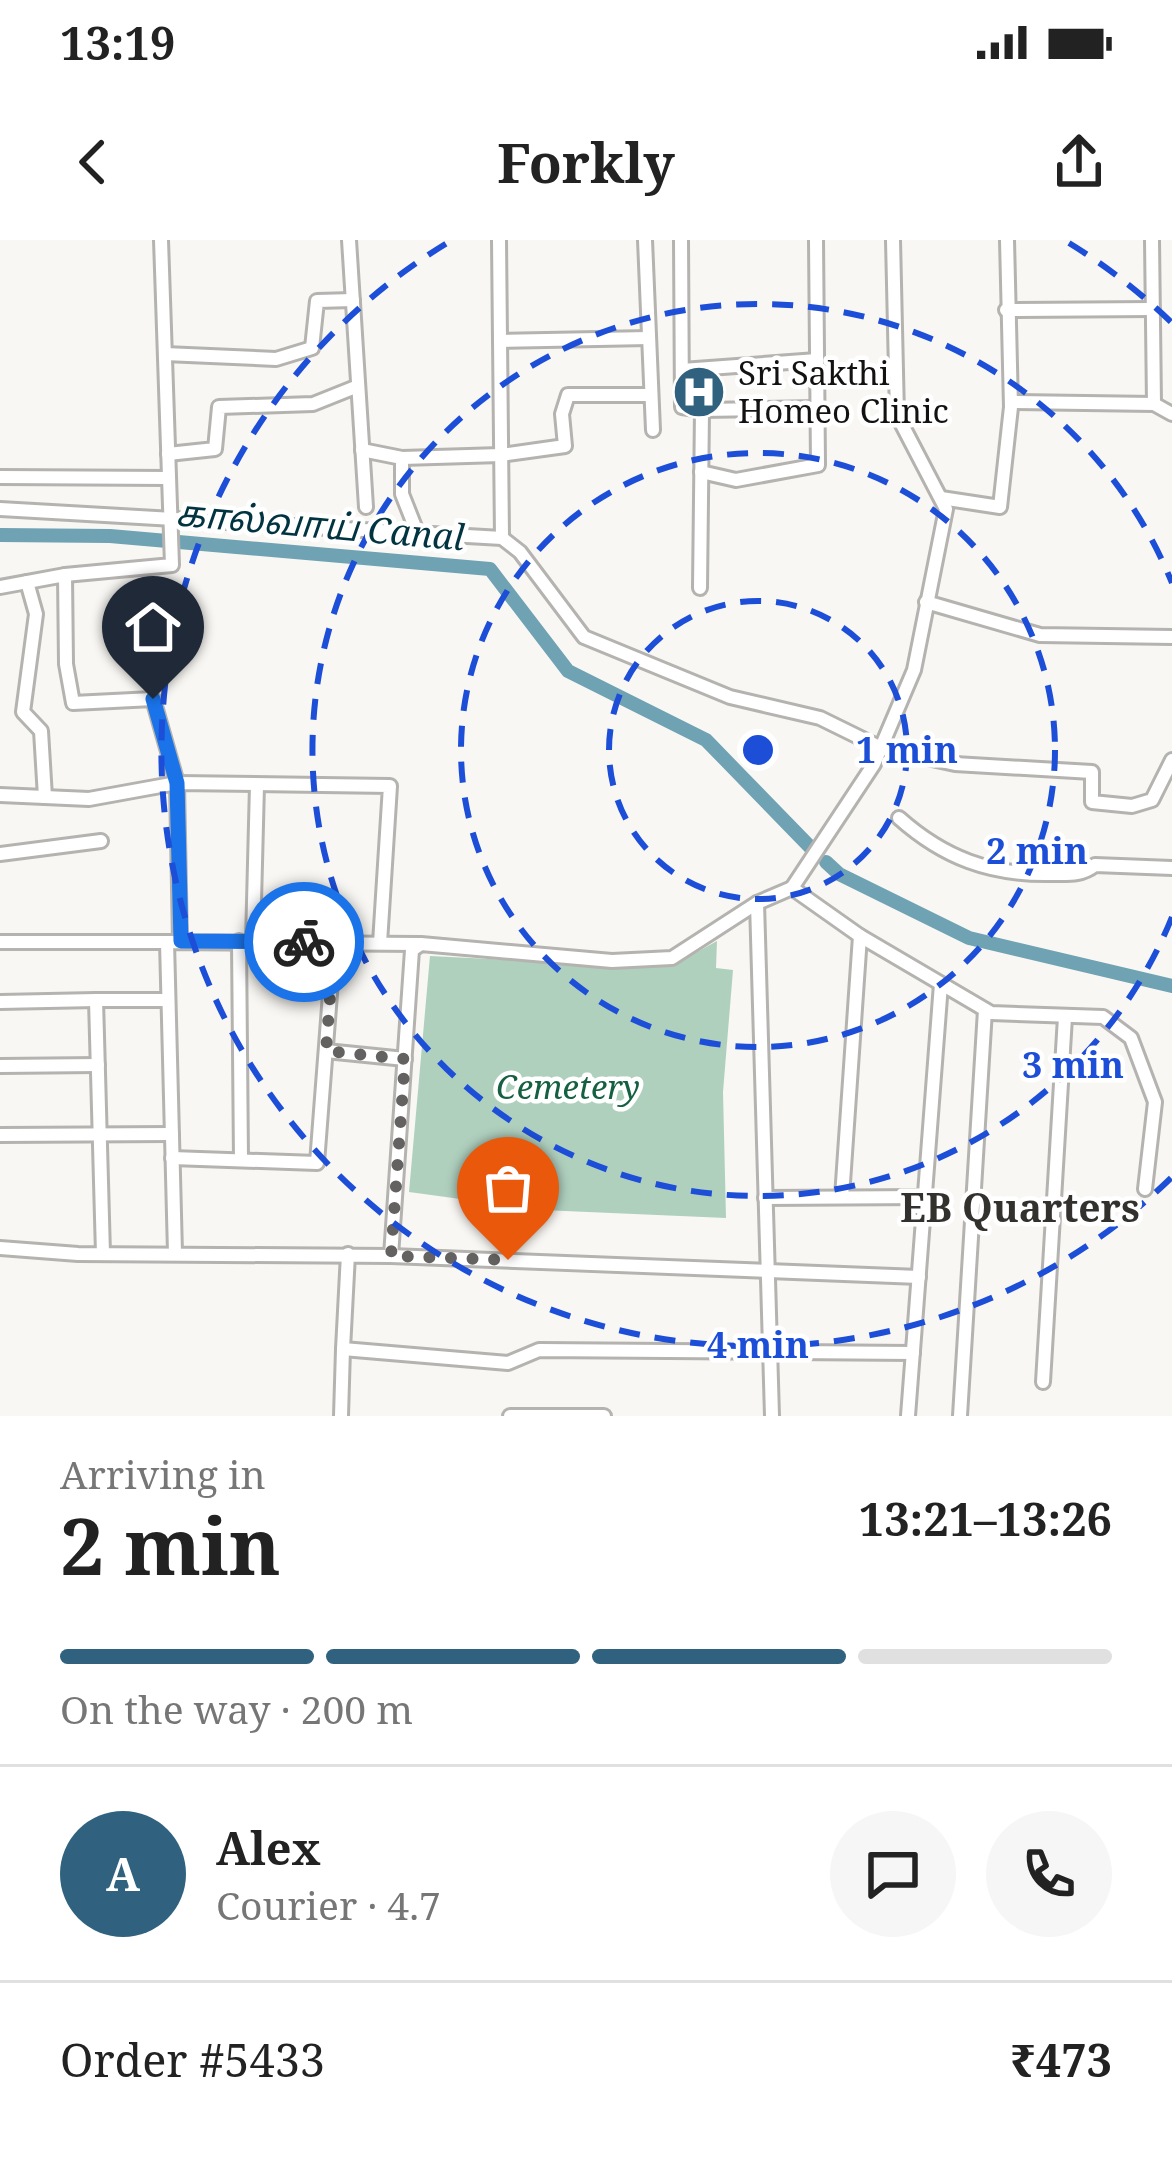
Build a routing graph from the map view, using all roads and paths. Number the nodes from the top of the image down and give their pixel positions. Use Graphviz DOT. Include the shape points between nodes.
graph roads {
  1 [pos="161,240"];
  2 [pos="350,240"];
  3 [pos="499,240"];
  4 [pos="645,240"];
  5 [pos="681,240"];
  6 [pos="816,240"];
  7 [pos="893,240"];
  8 [pos="1007,240"];
  9 [pos="1152,240"];
  10 [pos="353,300"];
  11 [pos="1153,308"];
  12 [pos="1006,310"];
  13 [pos="649,338"];
  14 [pos="500,341"];
  15 [pos="165,354"];
  16 [pos="817,360"];
  17 [pos="682,370"];
  18 [pos="358,386"];
  19 [pos="651,395"];
  20 [pos="1011,402"];
  21 [pos="1154,404"];
  22 [pos="818,408"];
  23 [pos="702,410"];
  24 [pos="1172,414"];
  25 [pos="652,430"];
  26 [pos="362,450"];
  27 [pos="168,454"];
  28 [pos="501,455"];
  29 [pos="402,458"];
  30 [pos="701,472"];
  31 [pos="0,477"];
  32 [pos="169,478"];
  33 [pos="941,498"];
  34 [pos="366,507"];
  35 [pos="0,509"];
  36 [pos="170,519"];
  37 [pos="417,532"];
  38 [pos="502,538"];
  39 [pos="65,575"];
  40 [pos="27,582"];
  41 [pos="0,587"];
  42 [pos="700,588"];
  43 [pos="926,602"];
  44 [pos="1172,638"];
  45 [pos="881,748"];
  46 [pos="1172,760"];
  47 [pos="177,783"];
  48 [pos="257,785"];
  49 [pos="0,795"];
  50 [pos="45,797"];
  51 [pos="899,818"];
  52 [pos="101,841"];
  53 [pos="0,854"];
  54 [pos="1172,868"];
  55 [pos="792,888"];
  56 [pos="757,903"];
  57 [pos="860,936"];
  58 [pos="246,941"];
  59 [pos="0,942"];
  60 [pos="174,942"];
  61 [pos="334,943"];
  62 [pos="380,943"];
  63 [pos="421,944"];
  64 [pos="941,984"];
  65 [pos="96,1000"];
  66 [pos="168,1000"];
  67 [pos="0,1002"];
  68 [pos="985,1010"];
  69 [pos="1066,1017"];
  70 [pos="326,1051"];
  71 [pos="405,1059"];
  72 [pos="98,1065"];
  73 [pos="0,1066"];
  74 [pos="100,1134"];
  75 [pos="172,1134"];
  76 [pos="0,1135"];
  77 [pos="172,1158"];
  78 [pos="242,1160"];
  79 [pos="1145,1190"];
  80 [pos="925,1196"];
  81 [pos="842,1197"];
  82 [pos="765,1198"];
  83 [pos="0,1248"];
  84 [pos="176,1253"];
  85 [pos="103,1254"];
  86 [pos="347,1255"];
  87 [pos="391,1256"];
  88 [pos="765,1268"];
  89 [pos="919,1277"];
  90 [pos="343,1349"];
  91 [pos="770,1350"];
  92 [pos="913,1352"];
  93 [pos="1043,1382"];
  94 [pos="341,1416"];
  95 [pos="510,1416"];
  96 [pos="604,1416"];
  97 [pos="772,1416"];
  98 [pos="908,1416"];
  99 [pos="960,1416"];
  1 -- 15 [label="street"];
  2 -- 10 [label="street"];
  3 -- 14 [label="street"];
  4 -- 13 [label="street"];
  5 -- 17 [label="street"];
  6 -- 16 [label="street"];
  7 -- 33 [label="street" via="897,416"];
  8 -- 12 [label="street"];
  9 -- 11 [label="street"];
  10 -- 15 [label="street" via="317,301 312,348 276,359"];
  10 -- 18 [label="street"];
  11 -- 12 [label="street"];
  11 -- 21 [label="street"];
  12 -- 20 [label="street"];
  13 -- 14 [label="street"];
  13 -- 19 [label="street"];
  14 -- 28 [label="street"];
  15 -- 27 [label="street"];
  16 -- 17 [label="street"];
  16 -- 22 [label="street"];
  17 -- 23 [label="street" via="682,407"];
  18 -- 26 [label="street"];
  18 -- 27 [label="street" via="313,404 219,406 215,449"];
  19 -- 25 [label="street"];
  19 -- 28 [label="street" via="568,395 565,446"];
  20 -- 21 [label="street"];
  20 -- 33 [label="street" via="1000,507"];
  21 -- 24 [label="street"];
  22 -- 23 [label="street"];
  22 -- 30 [label="street" via="818,465 736,481"];
  23 -- 30 [label="street"];
  26 -- 29 [label="street"];
  26 -- 34 [label="street"];
  27 -- 32 [label="street"];
  28 -- 29 [label="street"];
  28 -- 38 [label="street"];
  29 -- 37 [label="street" via="403,494"];
  30 -- 42 [label="street"];
  31 -- 32 [label="street"];
  32 -- 36 [label="street"];
  33 -- 43 [label="street" via="946,509"];
  35 -- 36 [label="street"];
  36 -- 37 [label="street"];
  36 -- 39 [label="street" via="172,565"];
  37 -- 38 [label="street"];
  38 -- 45 [label="street" via="584,637 730,697 820,718"];
  39 -- 40 [label="street"];
  39 -- 47 [label="street" via="73,703 153,699"];
  40 -- 41 [label="street"];
  40 -- 50 [label="street" via="36,614 23,712 41,731"];
  43 -- 44 [label="street" via="1040,635"];
  43 -- 45 [label="street" via="914,670"];
  45 -- 46 [label="street" via="955,764 1092,772 1092,802 1132,806 1152,800"];
  45 -- 55 [label="street"];
  47 -- 48 [label="street"];
  47 -- 50 [label="street" via="89,799"];
  47 -- 60 [label="street"];
  48 -- 58 [label="street"];
  48 -- 62 [label="street" via="390,786"];
  49 -- 50 [label="street"];
  51 -- 54 [label="street" via="968,864 1007,875 1084,874 1096,865"];
  52 -- 53 [label="street"];
  55 -- 56 [label="street"];
  55 -- 57 [label="street"];
  56 -- 63 [label="street" via="672,958 612,961"];
  56 -- 82 [label="street"];
  57 -- 64 [label="street"];
  57 -- 81 [label="street"];
  58 -- 60 [label="street"];
  58 -- 61 [label="street"];
  58 -- 78 [label="street"];
  59 -- 60 [label="street"];
  60 -- 66 [label="street"];
  61 -- 62 [label="street"];
  61 -- 70 [label="street"];
  62 -- 63 [label="street"];
  63 -- 71 [label="street" via="412,950"];
  64 -- 68 [label="street"];
  64 -- 80 [label="street"];
  65 -- 66 [label="street"];
  65 -- 67 [label="street"];
  65 -- 72 [label="street"];
  66 -- 75 [label="street"];
  68 -- 69 [label="street"];
  68 -- 99 [label="street"];
  69 -- 79 [label="street" via="1103,1017 1130,1038 1144,1064 1155,1102"];
  69 -- 93 [label="street"];
  70 -- 71 [label="street"];
  70 -- 78 [label="street" via="317,1163"];
  71 -- 87 [label="street"];
  72 -- 73 [label="street"];
  72 -- 74 [label="street"];
  74 -- 75 [label="street"];
  74 -- 76 [label="street"];
  74 -- 85 [label="street"];
  75 -- 77 [label="street"];
  77 -- 78 [label="street"];
  77 -- 84 [label="street"];
  80 -- 81 [label="street"];
  80 -- 89 [label="street"];
  81 -- 82 [label="street"];
  82 -- 88 [label="street"];
  83 -- 85 [label="street"];
  84 -- 85 [label="street"];
  84 -- 86 [label="street"];
  86 -- 87 [label="street"];
  86 -- 90 [label="street"];
  87 -- 88 [label="street"];
  88 -- 89 [label="street"];
  88 -- 91 [label="street"];
  89 -- 92 [label="street"];
  90 -- 91 [label="street" via="508,1363 539,1350"];
  90 -- 94 [label="street"];
  91 -- 92 [label="street"];
  91 -- 97 [label="street"];
  92 -- 98 [label="street"];
  95 -- 96 [label="street"];
}
